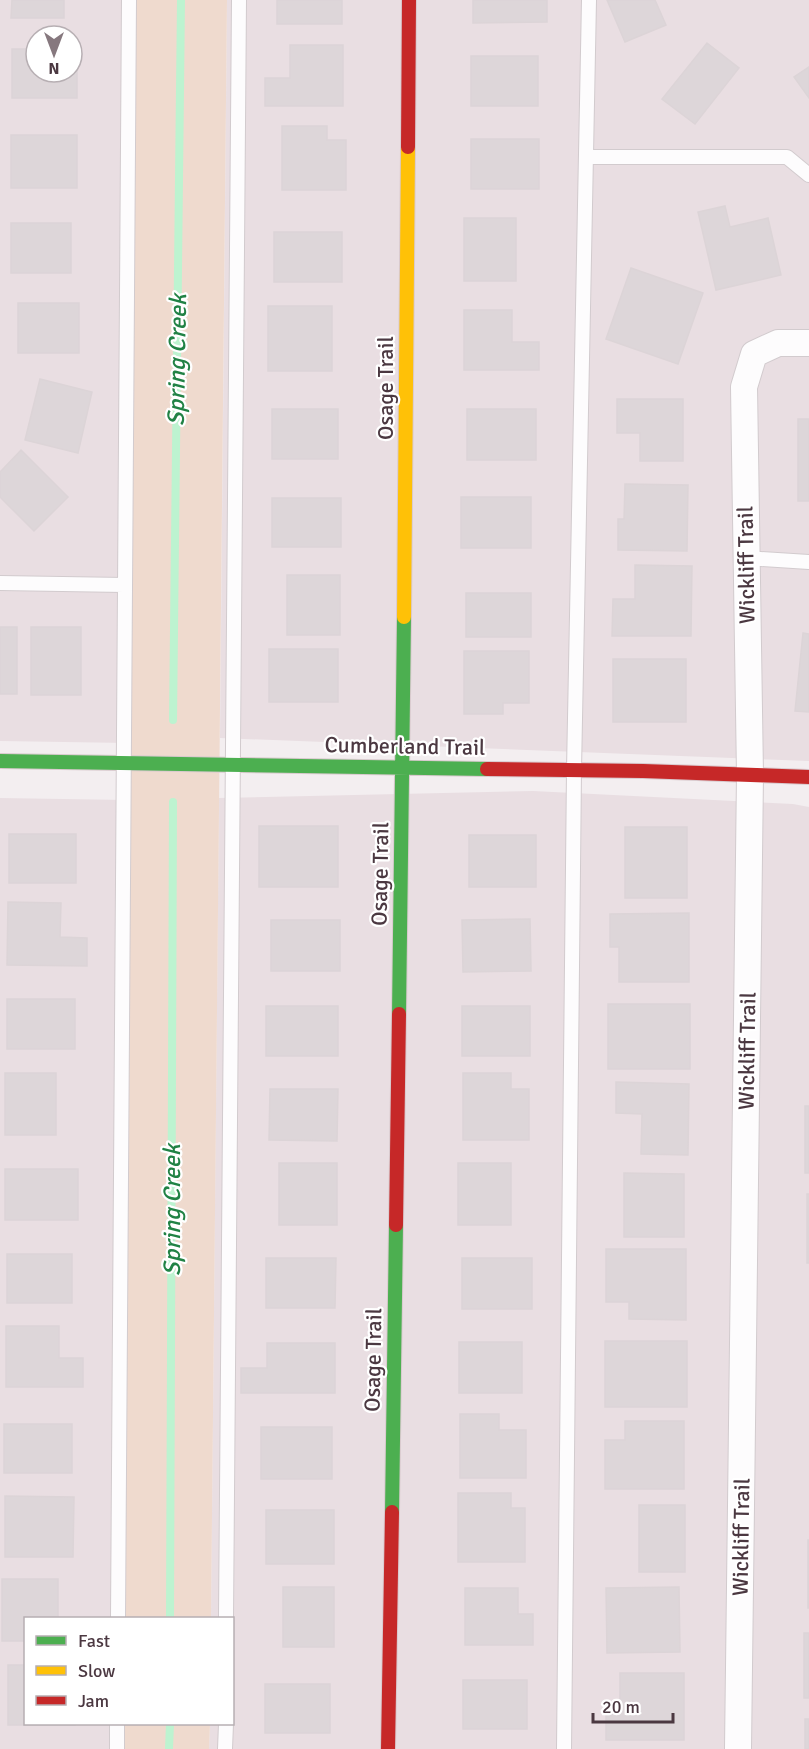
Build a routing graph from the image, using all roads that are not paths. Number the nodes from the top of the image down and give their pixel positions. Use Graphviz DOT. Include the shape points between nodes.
graph roads {
  1 [pos="129,0"];
  2 [pos="239,0"];
  3 [pos="408,0"];
  4 [pos="589,0"];
  5 [pos="587,157"];
  6 [pos="809,175"];
  7 [pos="809,343"];
  8 [pos="746,558"];
  9 [pos="809,562"];
  10 [pos="0,583"];
  11 [pos="124,585"];
  12 [pos="0,761"];
  13 [pos="123,762"];
  14 [pos="233,764"];
  15 [pos="403,766"];
  16 [pos="574,770"];
  17 [pos="750,775"];
  18 [pos="809,777"];
  19 [pos="118,1617"];
  20 [pos="226,1617"];
  21 [pos="117,1725"];
  22 [pos="226,1725"];
  23 [pos="117,1749"];
  24 [pos="225,1749"];
  25 [pos="388,1749"];
  26 [pos="564,1749"];
  27 [pos="738,1749"];
  1 -- 11 [label="lane"];
  2 -- 14 [label="lane"];
  3 -- 15 [label="street, Osage Trail"];
  4 -- 5 [label="lane"];
  5 -- 6 [label="lane" via="787,157"];
  5 -- 16 [label="lane"];
  7 -- 8 [label="street, Wickliff Trail" via="778,343 754,354 744,387"];
  8 -- 9 [label="lane"];
  8 -- 17 [label="street, Wickliff Trail"];
  10 -- 11 [label="lane"];
  11 -- 13 [label="lane"];
  12 -- 13 [label="street, Cumberland Trail"];
  13 -- 14 [label="street, Cumberland Trail"];
  13 -- 19 [label="lane"];
  14 -- 15 [label="street, Cumberland Trail"];
  14 -- 20 [label="lane"];
  15 -- 16 [label="street, Cumberland Trail"];
  15 -- 25 [label="street, Osage Trail"];
  16 -- 17 [label="street, Cumberland Trail"];
  16 -- 26 [label="lane"];
  17 -- 18 [label="street, Cumberland Trail"];
  17 -- 27 [label="street, Wickliff Trail"];
  21 -- 23 [label="lane"];
  22 -- 24 [label="lane"];
}
